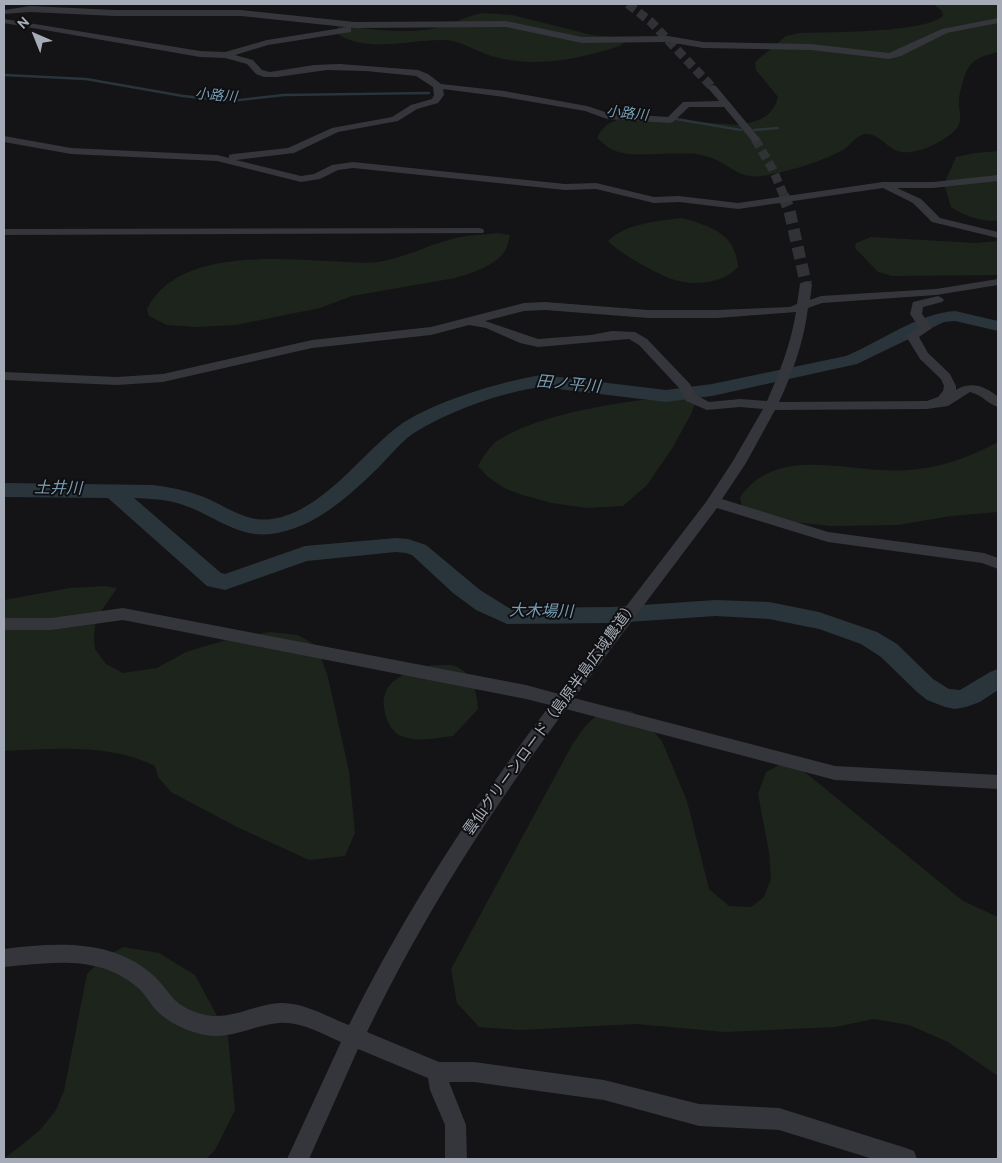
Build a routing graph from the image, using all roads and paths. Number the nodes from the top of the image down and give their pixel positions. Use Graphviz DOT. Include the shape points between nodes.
graph roads {
  1 [pos="4,12"];
  2 [pos="4,21"];
  3 [pos="998,21"];
  4 [pos="364,25"];
  5 [pos="225,56"];
  6 [pos="438,86"];
  7 [pos="713,88"];
  8 [pos="726,104"];
  9 [pos="4,139"];
  10 [pos="755,139"];
  11 [pos="217,158"];
  12 [pos="998,178"];
  13 [pos="883,185"];
  14 [pos="479,231"];
  15 [pos="4,232"];
  16 [pos="998,235"];
  17 [pos="998,282"];
  18 [pos="806,284"];
  19 [pos="936,292"];
  20 [pos="805,306"];
  21 [pos="471,322"];
  22 [pos="4,376"];
  23 [pos="939,403"];
  24 [pos="998,404"];
  25 [pos="714,502"];
  26 [pos="998,564"];
  27 [pos="4,624"];
  28 [pos="998,782"];
  29 [pos="4,958"];
  30 [pos="439,1072"];
  31 [pos="298,1159"];
  32 [pos="456,1159"];
  33 [pos="906,1159"];
  1 -- 4 [label="street" via="30,9 241,13"];
  2 -- 5 [label="street"];
  3 -- 4 [label="street" via="945,31 893,56 811,47 703,45 668,39 582,40 506,24"];
  4 -- 5 [label="street" via="341,32 268,43"];
  5 -- 6 [label="street" via="250,62 256,71 263,74 357,66 418,74"];
  6 -- 8 [label="street" via="504,94 587,109 608,116 670,120 686,104"];
  6 -- 11 [label="street" via="439,96 434,101 414,107 395,120 334,130 281,153"];
  7 -- 8 [label="street"];
  8 -- 10 [label="street"];
  9 -- 11 [label="street" via="71,151"];
  11 -- 13 [label="street" via="301,179 353,165 565,187 596,186 654,200 679,199 725,205"];
  12 -- 13 [label="street" via="933,185"];
  13 -- 16 [label="street" via="918,201 936,220"];
  14 -- 15 [label="street"];
  17 -- 19 [label="street"];
  18 -- 20 [label="street, 雲仙グリーンロード（島原半島広域農道）"];
  19 -- 20 [label="street" via="821,300"];
  19 -- 23 [label="street" via="940,299 917,305 916,314 926,328 912,336 923,355 948,380 949,393"];
  20 -- 21 [label="street" via="792,310 688,315 524,307"];
  20 -- 25 [label="street, 雲仙グリーンロード（島原半島広域農道）" via="788,368 752,443"];
  21 -- 22 [label="street" via="431,331 312,344 163,378 117,381"];
  21 -- 23 [label="street" via="489,325 538,343 631,335 643,342 696,402 707,406 740,403 781,406"];
  23 -- 24 [label="street" via="968,388 983,391"];
  25 -- 26 [label="street" via="828,537 984,558"];
  25 -- 31 [label="street, 雲仙グリーンロード（島原半島広域農道）" via="535,738 463,842 377,988"];
  27 -- 28 [label="street" via="51,624 123,614 526,692 835,773"];
  29 -- 30 [label="street" via="58,952 102,957 120,964 146,982 166,1007 185,1019 207,1026 228,1026 271,1014 290,1013"];
  30 -- 32 [label="street" via="437,1080 454,1120 458,1143"];
  30 -- 33 [label="street" via="474,1072 604,1090 699,1115 780,1119"];
}
